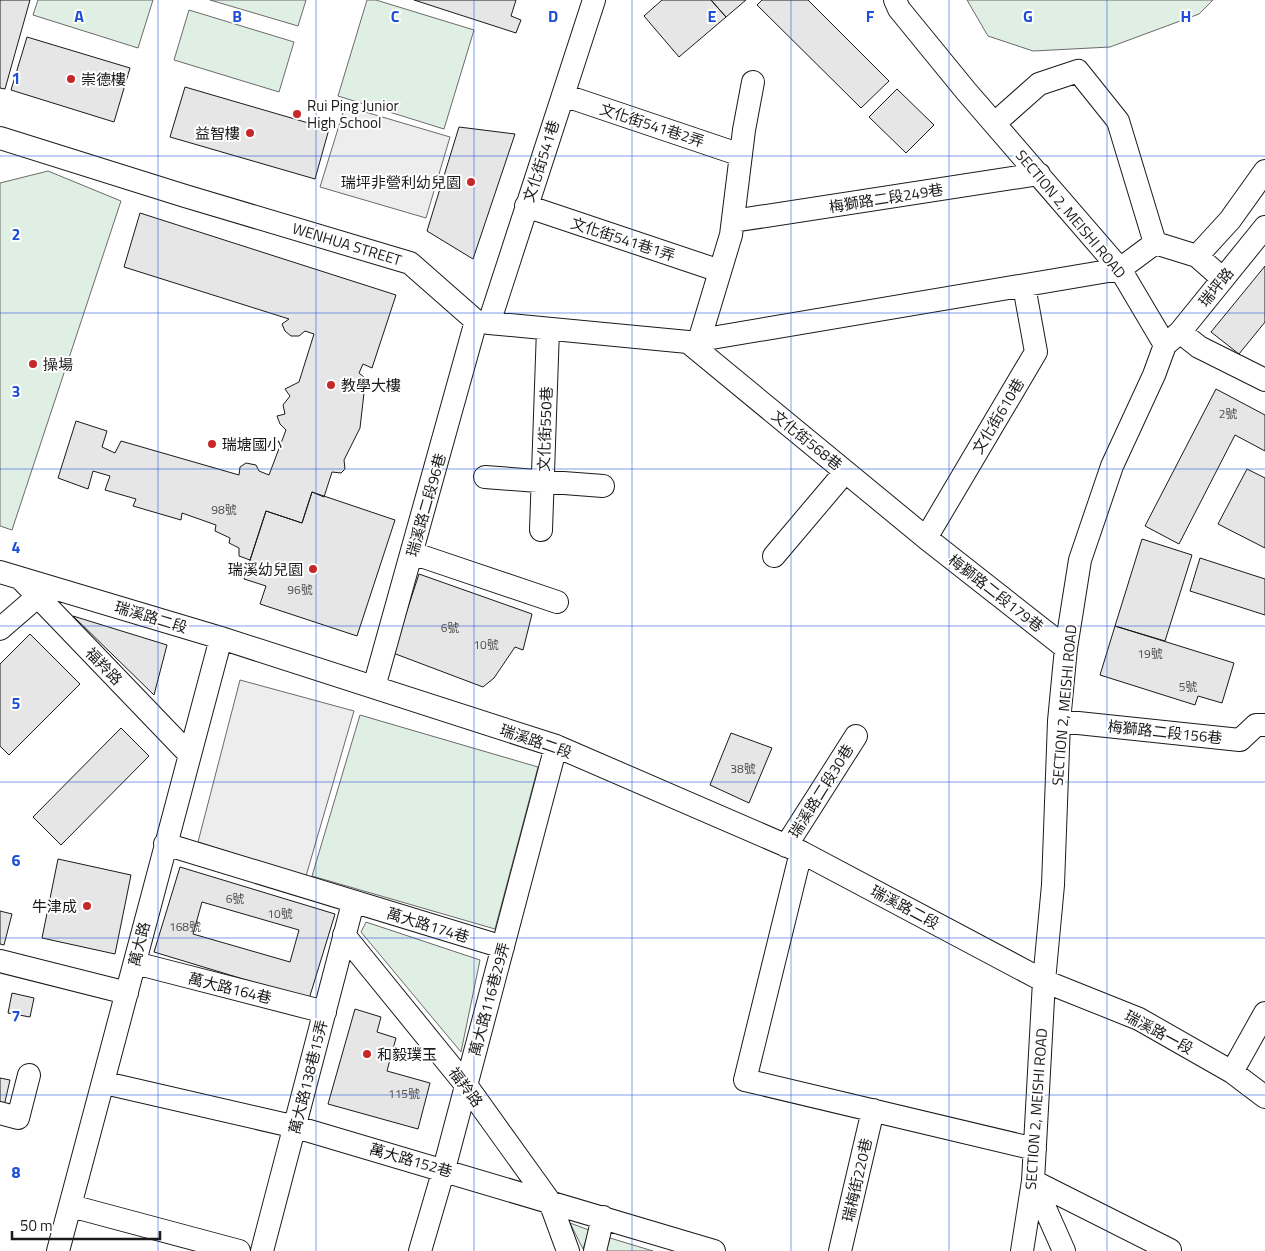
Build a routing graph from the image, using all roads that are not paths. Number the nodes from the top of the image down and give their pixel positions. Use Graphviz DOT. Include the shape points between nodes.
graph roads {
  1 [pos="594,0"];
  2 [pos="895,0"];
  3 [pos="753,82"];
  4 [pos="563,95"];
  5 [pos="995,123"];
  6 [pos="0,138"];
  7 [pos="741,155"];
  8 [pos="1265,171"];
  9 [pos="1039,174"];
  10 [pos="526,206"];
  11 [pos="733,221"];
  12 [pos="1265,227"];
  13 [pos="1154,243"];
  14 [pos="1197,256"];
  15 [pos="1120,269"];
  16 [pos="720,271"];
  17 [pos="1223,279"];
  18 [pos="1024,286"];
  19 [pos="482,322"];
  20 [pos="548,329"];
  21 [pos="1173,339"];
  22 [pos="693,342"];
  23 [pos="1265,380"];
  24 [pos="845,472"];
  25 [pos="485,477"];
  26 [pos="543,481"];
  27 [pos="603,486"];
  28 [pos="541,530"];
  29 [pos="926,538"];
  30 [pos="412,553"];
  31 [pos="774,556"];
  32 [pos="9,575"];
  33 [pos="37,597"];
  34 [pos="557,602"];
  35 [pos="0,629"];
  36 [pos="221,638"];
  37 [pos="1066,648"];
  38 [pos="374,688"];
  39 [pos="1059,721"];
  40 [pos="1265,725"];
  41 [pos="856,736"];
  42 [pos="556,746"];
  43 [pos="190,754"];
  44 [pos="165,844"];
  45 [pos="794,849"];
  46 [pos="352,903"];
  47 [pos="344,935"];
  48 [pos="503,947"];
  49 [pos="0,962"];
  50 [pos="134,964"];
  51 [pos="1044,981"];
  52 [pos="127,993"];
  53 [pos="325,1012"];
  54 [pos="1265,1013"];
  55 [pos="1232,1072"];
  56 [pos="29,1075"];
  57 [pos="104,1083"];
  58 [pos="466,1085"];
  59 [pos="1265,1097"];
  60 [pos="873,1110"];
  61 [pos="0,1113"];
  62 [pos="296,1127"];
  63 [pos="1035,1148"];
  64 [pos="444,1169"];
  65 [pos="1033,1181"];
  66 [pos="550,1202"];
  67 [pos="71,1206"];
  68 [pos="603,1217"];
  69 [pos="1170,1250"];
  70 [pos="58,1251"];
  71 [pos="239,1251"];
  72 [pos="262,1251"];
  73 [pos="420,1251"];
  74 [pos="568,1251"];
  75 [pos="595,1251"];
  76 [pos="714,1251"];
  77 [pos="840,1251"];
  78 [pos="1022,1251"];
  79 [pos="1064,1251"];
  1 -- 4 [label="street, 文化街541巷"];
  2 -- 5 [label="street, SECTION 2, MEISHI ROAD" via="899,9"];
  3 -- 7 [label="street"];
  4 -- 7 [label="street, 文化街541巷2弄"];
  4 -- 10 [label="street, 文化街541巷"];
  5 -- 9 [label="street, SECTION 2, MEISHI ROAD"];
  5 -- 13 [label="street" via="1039,84 1078,71 1118,121"];
  6 -- 19 [label="street, WENHUA STREET" via="410,262"];
  7 -- 11 [label="street"];
  8 -- 14 [label="street" via="1230,220"];
  9 -- 11 [label="street, 梅獅路二段249巷"];
  9 -- 15 [label="street, SECTION 2, MEISHI ROAD"];
  10 -- 16 [label="street, 文化街541巷1弄"];
  10 -- 19 [label="street, 文化街541巷"];
  11 -- 16 [label="street"];
  12 -- 17 [label="street, 瑞坪路"];
  13 -- 14 [label="street"];
  13 -- 15 [label="street"];
  14 -- 17 [label="street"];
  15 -- 18 [label="street"];
  15 -- 21 [label="street, SECTION 2, MEISHI ROAD"];
  16 -- 22 [label="street"];
  17 -- 21 [label="street, 瑞坪路"];
  18 -- 22 [label="street"];
  18 -- 29 [label="street, 文化街610巷" via="1036,352"];
  19 -- 20 [label="street"];
  19 -- 30 [label="street, 瑞溪路二段96巷"];
  20 -- 22 [label="street"];
  20 -- 26 [label="street, 文化街550巷"];
  21 -- 23 [label="street" via="1199,347"];
  21 -- 37 [label="street, SECTION 2, MEISHI ROAD" via="1112,466 1080,560"];
  22 -- 24 [label="street, 文化街568巷"];
  24 -- 29 [label="street, 文化街568巷"];
  24 -- 31 [label="street"];
  25 -- 26 [label="street"];
  26 -- 27 [label="street"];
  26 -- 28 [label="street, 文化街550巷"];
  29 -- 37 [label="street, 梅獅路二段179巷"];
  30 -- 34 [label="street"];
  30 -- 38 [label="street, 瑞溪路二段96巷"];
  32 -- 33 [label="street, 福羚路"];
  32 -- 36 [label="street, 瑞溪路二段"];
  33 -- 35 [label="street"];
  33 -- 43 [label="street, 福羚路"];
  36 -- 38 [label="street, 瑞溪路二段"];
  36 -- 43 [label="street, 萬大路"];
  37 -- 39 [label="street, SECTION 2, MEISHI ROAD"];
  38 -- 42 [label="street, 瑞溪路二段"];
  39 -- 40 [label="street, 梅獅路二段156巷" via="1240,740 1256,725"];
  39 -- 51 [label="street, SECTION 2, MEISHI ROAD" via="1053,885"];
  41 -- 45 [label="street, 瑞溪路二段30巷"];
  42 -- 45 [label="street, 瑞溪路二段"];
  42 -- 48 [label="street, 萬大路116巷29弄"];
  43 -- 44 [label="street, 萬大路"];
  44 -- 46 [label="street"];
  44 -- 50 [label="street, 萬大路"];
  45 -- 51 [label="street, 瑞溪路二段"];
  45 -- 60 [label="street, 瑞溪路二段30巷" via="746,1080"];
  46 -- 47 [label="street, 萬大路138巷15弄"];
  46 -- 48 [label="street, 萬大路174巷"];
  47 -- 53 [label="street, 萬大路138巷15弄"];
  47 -- 58 [label="street, 福羚路"];
  48 -- 58 [label="street, 萬大路116巷29弄"];
  49 -- 52 [label="street"];
  50 -- 52 [label="street, 萬大路"];
  50 -- 53 [label="street, 萬大路164巷"];
  51 -- 55 [label="street, 瑞溪路一段" via="1140,1019"];
  51 -- 63 [label="street, SECTION 2, MEISHI ROAD"];
  52 -- 57 [label="street, 萬大路"];
  53 -- 62 [label="street, 萬大路138巷15弄"];
  54 -- 55 [label="street"];
  55 -- 59 [label="street, 瑞溪路一段"];
  56 -- 61 [label="street" via="18,1118"];
  57 -- 62 [label="street, 萬大路152巷"];
  57 -- 67 [label="street, 萬大路"];
  58 -- 64 [label="street, 萬大路116巷29弄"];
  58 -- 66 [label="street, 福羚路"];
  60 -- 63 [label="street"];
  60 -- 77 [label="street, 瑞梅街220巷"];
  62 -- 64 [label="street, 萬大路152巷"];
  62 -- 72 [label="street, 萬大路138巷15弄"];
  63 -- 65 [label="street, SECTION 2, MEISHI ROAD"];
  64 -- 66 [label="street, 萬大路152巷"];
  64 -- 73 [label="street, 萬大路116巷29弄"];
  65 -- 69 [label="street"];
  65 -- 78 [label="street, SECTION 2, MEISHI ROAD"];
  65 -- 79 [label="street"];
  66 -- 68 [label="street, 萬大路152巷"];
  66 -- 74 [label="street, 福羚路"];
  67 -- 70 [label="street, 萬大路"];
  67 -- 71 [label="street"];
  68 -- 75 [label="street"];
  68 -- 76 [label="street, 萬大路152巷"];
}
